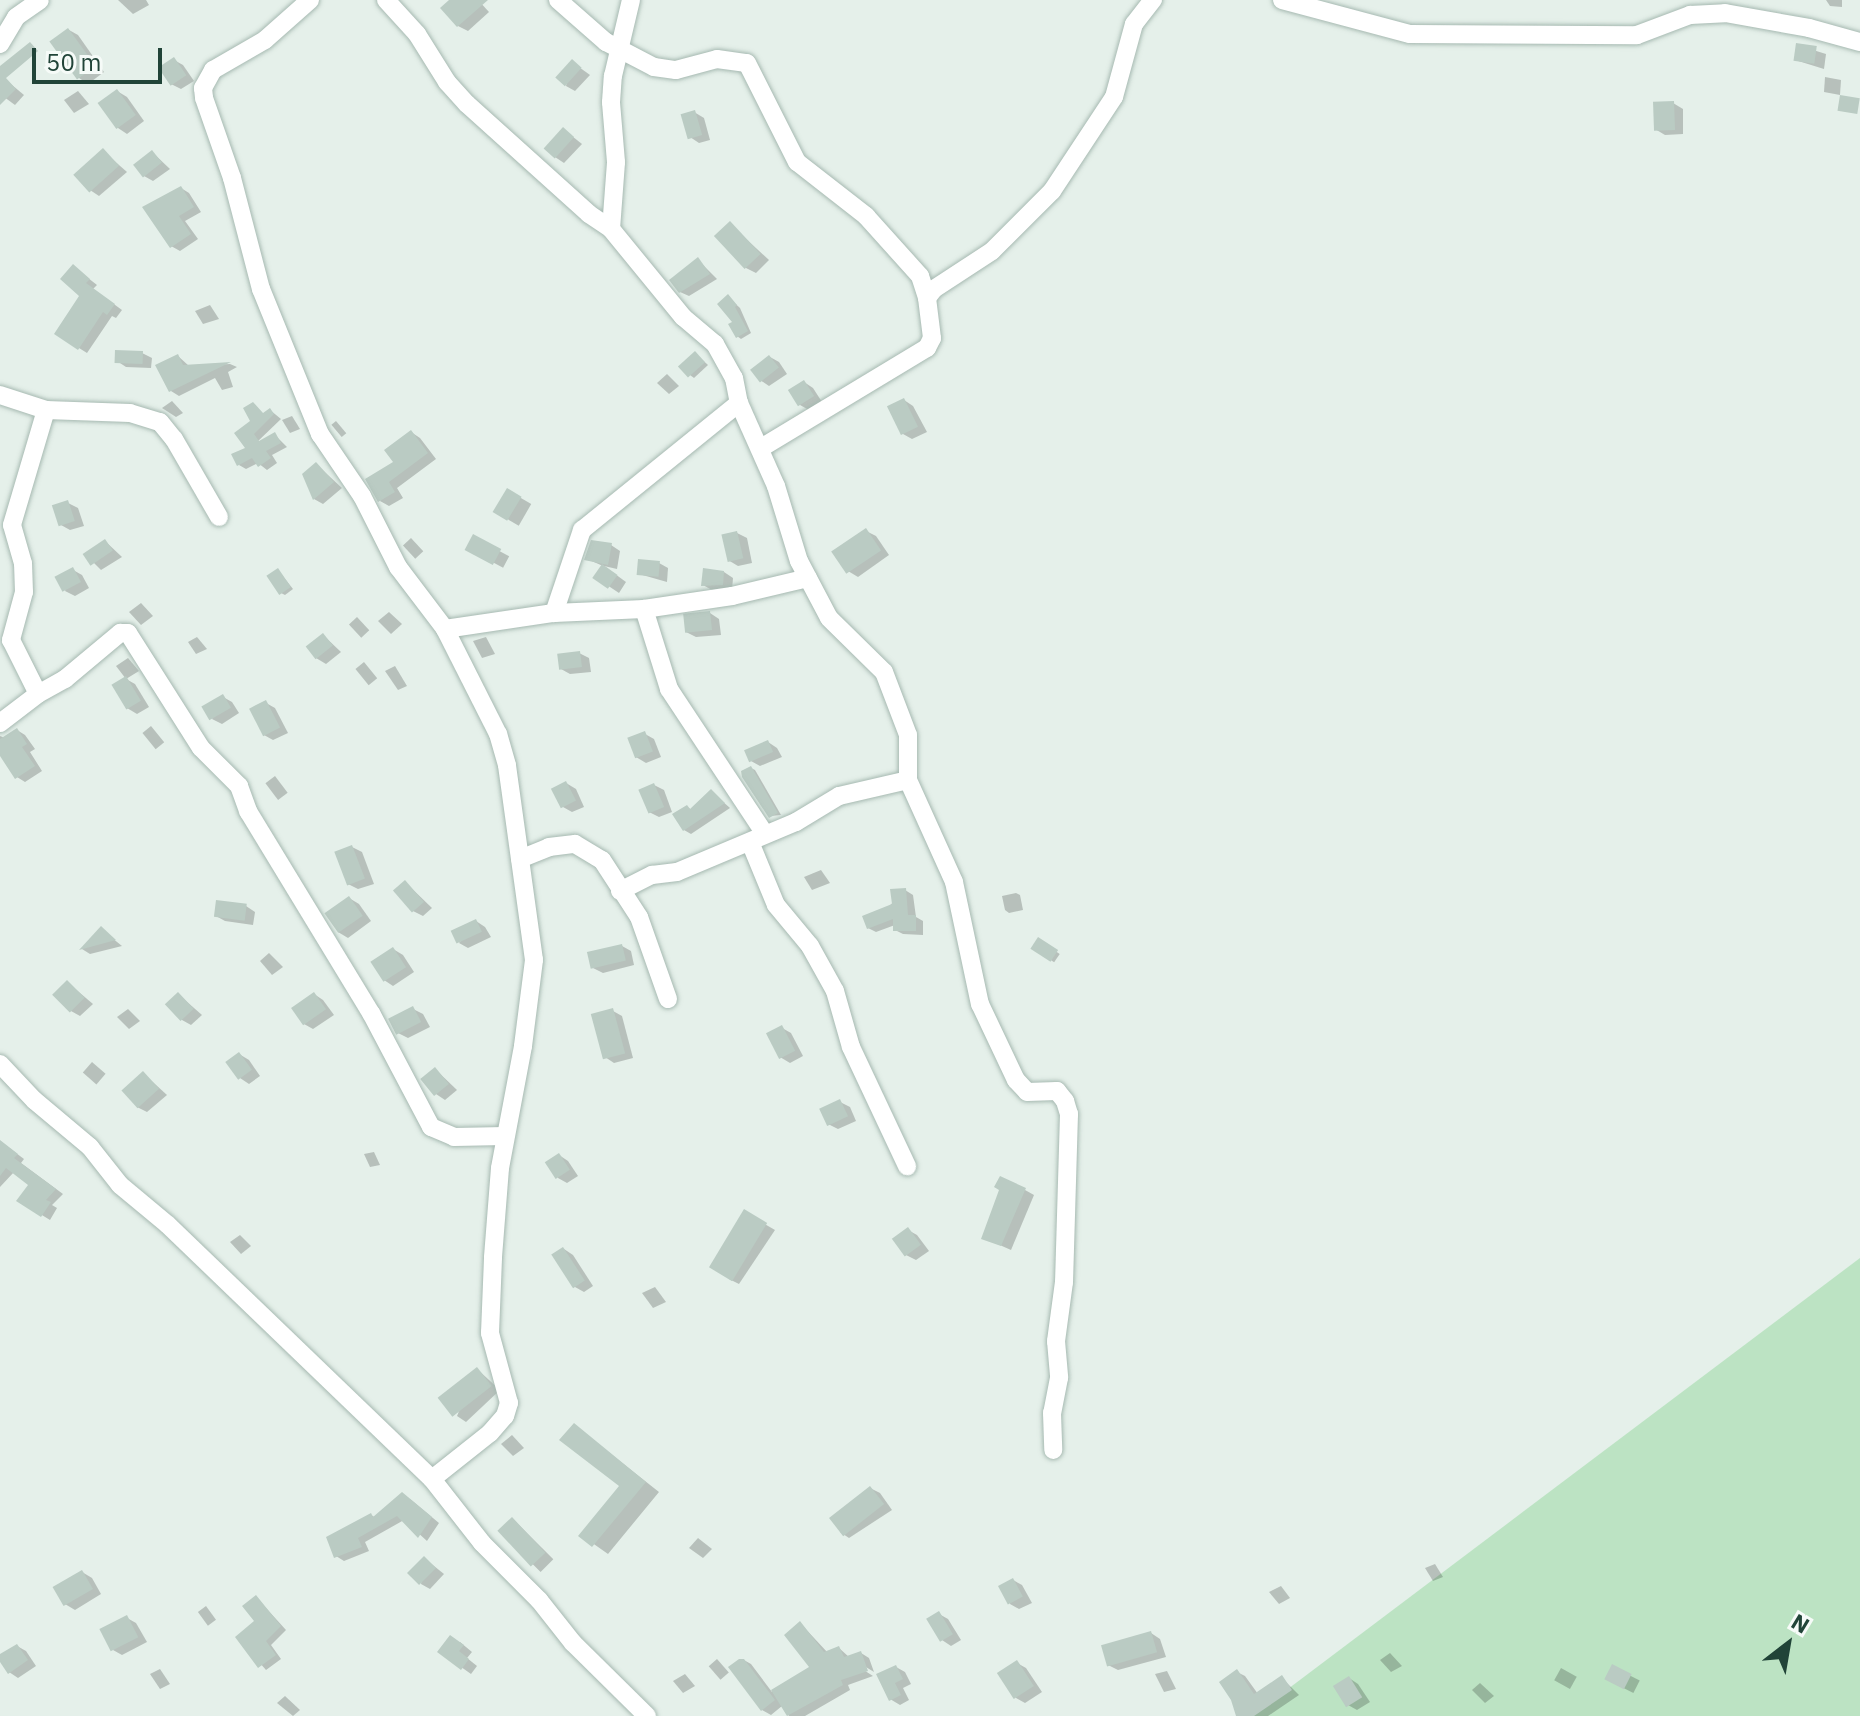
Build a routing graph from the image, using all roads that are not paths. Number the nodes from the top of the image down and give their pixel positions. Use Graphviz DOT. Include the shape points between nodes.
graph roads {
  1 [pos="40,0"];
  2 [pos="310,0"];
  3 [pos="386,0"];
  4 [pos="558,0"];
  5 [pos="631,0"];
  6 [pos="1153,0"];
  7 [pos="1282,0"];
  8 [pos="1860,42"];
  9 [pos="0,44"];
  10 [pos="618,50"];
  11 [pos="611,229"];
  12 [pos="927,298"];
  13 [pos="0,395"];
  14 [pos="739,403"];
  15 [pos="46,410"];
  16 [pos="761,448"];
  17 [pos="219,517"];
  18 [pos="808,578"];
  19 [pos="644,609"];
  20 [pos="554,613"];
  21 [pos="445,629"];
  22 [pos="38,694"];
  23 [pos="0,723"];
  24 [pos="908,780"];
  25 [pos="758,838"];
  26 [pos="520,859"];
  27 [pos="620,891"];
  28 [pos="668,999"];
  29 [pos="0,1064"];
  30 [pos="505,1136"];
  31 [pos="907,1166"];
  32 [pos="1053,1450"];
  33 [pos="432,1479"];
  34 [pos="647,1716"];
  1 -- 9 [label="street" via="16,17"];
  2 -- 21 [label="street" via="265,40 213,70 203,88 204,98 261,289 320,434 362,496 398,567"];
  3 -- 11 [label="street" via="467,104"];
  4 -- 10 [label="street"];
  5 -- 10 [label="street"];
  6 -- 12 [label="street" via="1134,24 1114,97 1052,191 992,251"];
  7 -- 8 [label="street" via="1410,34 1637,35 1690,15 1725,13"];
  10 -- 11 [label="street" via="611,102 616,162"];
  10 -- 12 [label="street" via="654,67 676,70 717,59 747,63 797,162 866,216 920,276"];
  11 -- 14 [label="street" via="683,317 715,344 734,378"];
  12 -- 16 [label="street" via="932,338 927,348"];
  13 -- 15 [label="street"];
  14 -- 16 [label="street"];
  14 -- 20 [label="street" via="582,530"];
  15 -- 17 [label="street" via="130,413 160,422"];
  15 -- 22 [label="street" via="12,525 23,563 24,592 11,640"];
  16 -- 18 [label="street"];
  18 -- 19 [label="street"];
  18 -- 24 [label="street" via="829,618 884,672 908,735"];
  19 -- 20 [label="street"];
  19 -- 25 [label="street" via="669,689"];
  20 -- 21 [label="street"];
  21 -- 26 [label="street" via="498,734 514,792"];
  22 -- 23 [label="street"];
  22 -- 30 [label="street" via="65,679 120,633 128,633 201,748 239,786 248,811 371,1013 431,1127 454,1137"];
  24 -- 25 [label="street" via="839,796"];
  24 -- 32 [label="street" via="954,882 980,1004 1016,1080 1027,1092 1057,1091 1069,1114"];
  25 -- 27 [label="street"];
  25 -- 31 [label="street" via="776,905 810,946 835,991 851,1047"];
  26 -- 27 [label="street" via="575,844 602,860"];
  26 -- 30 [label="street" via="534,960"];
  27 -- 28 [label="street" via="639,917"];
  29 -- 33 [label="street" via="90,1147 120,1185"];
  30 -- 33 [label="street" via="490,1333 509,1403 490,1433"];
  33 -- 34 [label="street" via="482,1543"];
}
